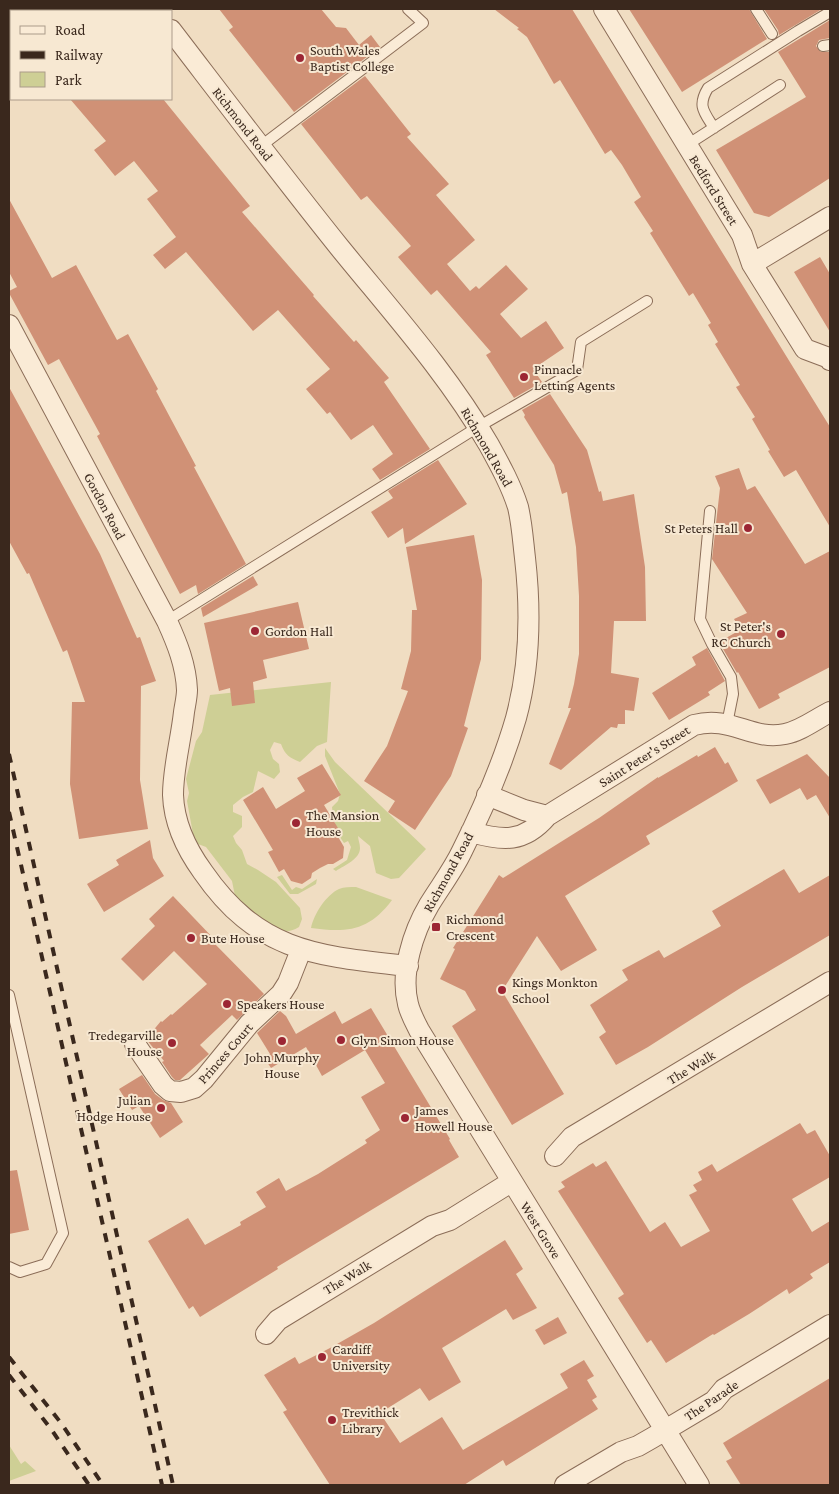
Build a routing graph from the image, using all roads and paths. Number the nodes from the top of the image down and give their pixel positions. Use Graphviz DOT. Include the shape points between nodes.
graph roads {
  1 [pos="408,9"];
  2 [pos="604,9"];
  3 [pos="756,9"];
  4 [pos="830,12"];
  5 [pos="172,31"];
  6 [pos="772,34"];
  7 [pos="780,85"];
  8 [pos="714,128"];
  9 [pos="261,146"];
  10 [pos="687,146"];
  11 [pos="830,217"];
  12 [pos="752,264"];
  13 [pos="647,301"];
  14 [pos="9,325"];
  15 [pos="830,360"];
  16 [pos="478,427"];
  17 [pos="710,511"];
  18 [pos="167,621"];
  19 [pos="830,712"];
  20 [pos="727,724"];
  21 [pos="487,796"];
  22 [pos="547,816"];
  23 [pos="471,832"];
  24 [pos="301,950"];
  25 [pos="408,966"];
  26 [pos="830,982"];
  27 [pos="9,995"];
  28 [pos="135,1044"];
  29 [pos="555,1156"];
  30 [pos="511,1182"];
  31 [pos="9,1267"];
  32 [pos="830,1325"];
  33 [pos="266,1334"];
  34 [pos="665,1430"];
  35 [pos="565,1485"];
  36 [pos="699,1485"];
  1 -- 9 [label="lane" via="423,23"];
  2 -- 10 [label="street, Bedford Street"];
  3 -- 6 [label="lane"];
  4 -- 8 [label="lane" via="708,88 702,105"];
  5 -- 9 [label="street, Richmond Road"];
  7 -- 8 [label="lane"];
  8 -- 10 [label="lane"];
  9 -- 16 [label="street, Richmond Road" via="441,373"];
  10 -- 12 [label="street, Bedford Street" via="742,235"];
  11 -- 12 [label="street"];
  12 -- 15 [label="street, Bedford Street" via="805,349"];
  13 -- 16 [label="lane" via="581,342 577,370"];
  14 -- 18 [label="street, Gordon Road"];
  16 -- 18 [label="lane"];
  16 -- 21 [label="street, Richmond Road" via="510,483 518,509 528,584 528,644 524,678 516,717"];
  17 -- 20 [label="lane" via="700,619 731,677 733,694"];
  18 -- 24 [label="street, Gordon Road" via="181,656 187,692 173,797 187,847 210,882 237,912 276,940"];
  19 -- 20 [label="street, Saint Peter's Street" via="795,731 771,736"];
  20 -- 22 [label="street, Saint Peter's Street" via="704,722 694,725"];
  21 -- 22 [label="street"];
  21 -- 23 [label="street, Richmond Road"];
  22 -- 23 [label="street, Saint Peter's Street" via="527,833 510,838 498,839"];
  23 -- 25 [label="street, Richmond Road" via="422,917"];
  24 -- 25 [label="street"];
  24 -- 28 [label="street, Princes Court" via="281,994 249,1024 194,1088 170,1091"];
  25 -- 30 [label="street, West Grove" via="406,990 412,1016"];
  26 -- 29 [label="street, The Walk" via="572,1137"];
  27 -- 31 [label="lane" via="63,1233 46,1264 20,1272"];
  30 -- 33 [label="street, The Walk" via="278,1320"];
  30 -- 34 [label="street, West Grove"];
  32 -- 34 [label="street, The Parade" via="724,1389 714,1400"];
  34 -- 35 [label="street, The Parade"];
  34 -- 36 [label="street, West Grove"];
}
